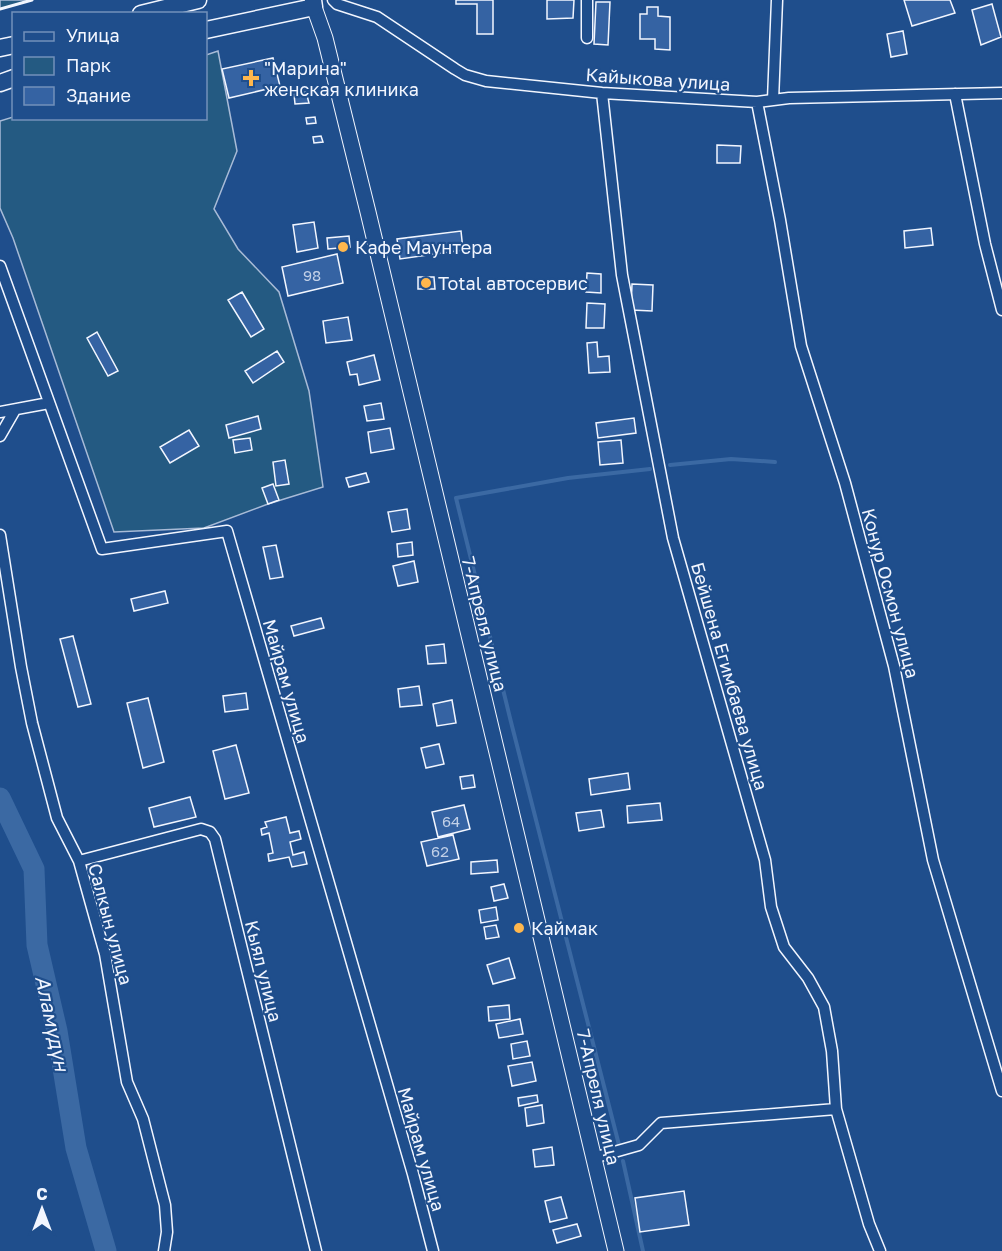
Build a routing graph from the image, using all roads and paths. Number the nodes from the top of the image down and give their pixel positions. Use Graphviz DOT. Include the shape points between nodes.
graph roads {
  1 [pos="198,0"];
  2 [pos="587,0"];
  3 [pos="777,0"];
  4 [pos="335,2"];
  5 [pos="314,3"];
  6 [pos="149,12"];
  7 [pos="207,30"];
  8 [pos="586,38"];
  9 [pos="602,93"];
  10 [pos="1002,93"];
  11 [pos="955,94"];
  12 [pos="773,100"];
  13 [pos="757,102"];
  14 [pos="0,266"];
  15 [pos="1002,310"];
  16 [pos="49,403"];
  17 [pos="15,410"];
  18 [pos="0,412"];
  19 [pos="0,436"];
  20 [pos="0,535"];
  21 [pos="79,861"];
  22 [pos="1002,1091"];
  23 [pos="836,1108"];
  24 [pos="593,1158"];
  25 [pos="164,1251"];
  26 [pos="316,1251"];
  27 [pos="433,1251"];
  28 [pos="616,1251"];
  29 [pos="880,1251"];
  1 -- 6 [label="main road"];
  2 -- 8 [label="street"];
  3 -- 12 [label="street"];
  4 -- 5 [label="street"];
  4 -- 9 [label="street, Кайыкова улица" via="377,17 465,75 486,81"];
  5 -- 7 [label="main road"];
  5 -- 24 [label="main road, 7-Апреля улица" via="368,212"];
  9 -- 13 [label="street, Кайыкова улица"];
  9 -- 23 [label="street, Бейшена Егимбаева улица" via="622,275 673,538 765,860 774,917 784,947 824,1007"];
  10 -- 11 [label="street, Кайыкова улица"];
  11 -- 12 [label="street, Кайыкова улица"];
  11 -- 15 [label="street"];
  12 -- 13 [label="street, Кайыкова улица"];
  13 -- 22 [label="street, Конур Осмон улица" via="801,346 848,495 894,666 933,860"];
  14 -- 16 [label="street, Майрам улица"];
  16 -- 17 [label="street"];
  16 -- 27 [label="street, Майрам улица" via="102,549 226,531"];
  17 -- 18 [label="street"];
  17 -- 19 [label="street"];
  20 -- 21 [label="street, Салкын улица" via="32,723 57,818"];
  21 -- 25 [label="street, Салкын улица" via="105,954 127,1082 143,1119 165,1205"];
  21 -- 26 [label="street, Кыял улица" via="201,829 210,831"];
  23 -- 24 [label="street" via="661,1123 639,1145"];
  23 -- 29 [label="street, Бейшена Егимбаева улица"];
  24 -- 28 [label="main road, 7-Апреля улица"];
}
